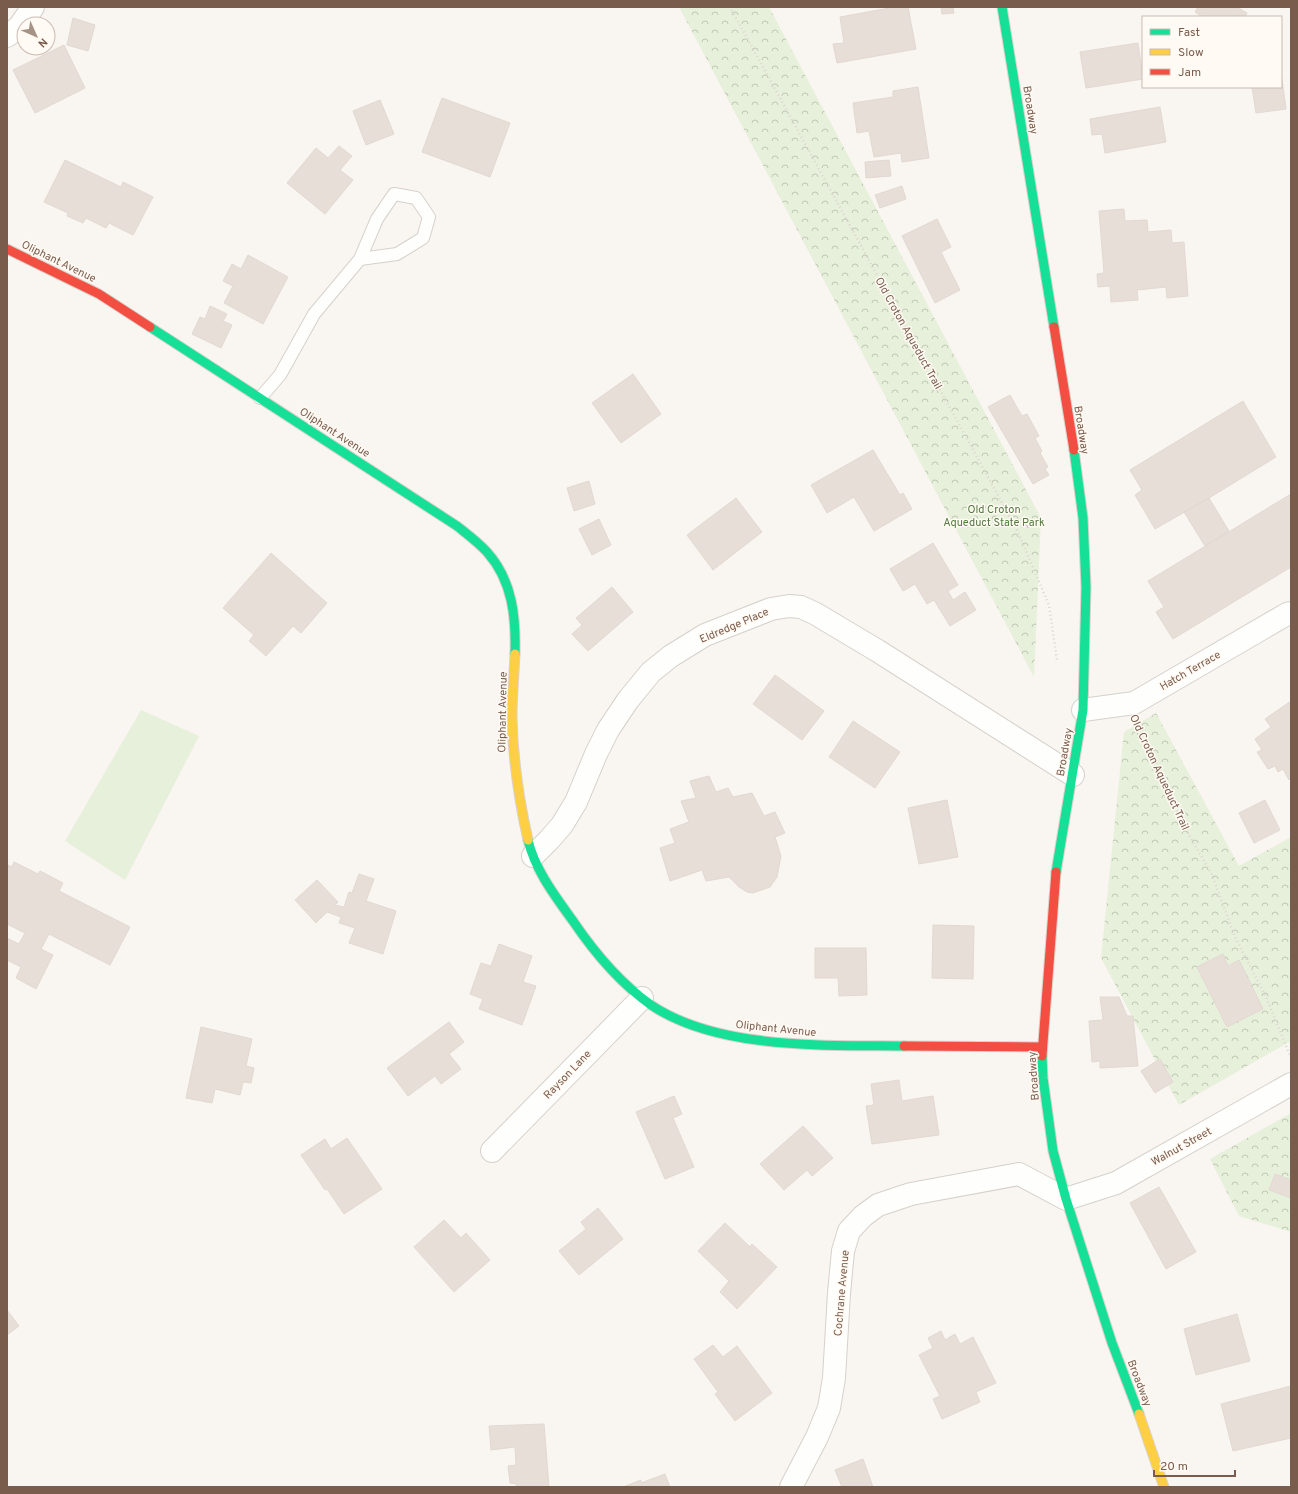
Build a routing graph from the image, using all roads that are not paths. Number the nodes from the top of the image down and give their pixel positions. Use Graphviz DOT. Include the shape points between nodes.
graph roads {
  1 [pos="33,7"];
  2 [pos="1002,7"];
  3 [pos="7,36"];
  4 [pos="7,249"];
  5 [pos="360,259"];
  6 [pos="260,398"];
  7 [pos="1291,613"];
  8 [pos="1083,710"];
  9 [pos="1072,775"];
  10 [pos="533,856"];
  11 [pos="642,998"];
  12 [pos="1042,1047"];
  13 [pos="1291,1084"];
  14 [pos="492,1151"];
  15 [pos="1066,1199"];
  16 [pos="791,1487"];
  17 [pos="1164,1487"];
  1 -- 3 [label="street" via="19,27"];
  2 -- 8 [label="main road, Broadway" via="1078,477 1086,587"];
  4 -- 6 [label="main road, Oliphant Avenue" via="99,294"];
  5 -- 5 [label="lane" via="397,254 423,238 429,217 416,198 394,194 377,220"];
  5 -- 6 [label="lane" via="314,314 280,375"];
  6 -- 10 [label="main road, Oliphant Avenue" via="457,526 489,554 498,567 509,586 516,625 512,715 513,761 519,801"];
  7 -- 8 [label="street, Hatch Terrace" via="1134,703"];
  8 -- 9 [label="main road, Broadway"];
  9 -- 10 [label="street, Eldredge Place" via="878,651 816,614 801,607 789,606 771,609 705,635 651,672 608,730 576,802 562,825"];
  9 -- 12 [label="main road, Broadway" via="1055,877"];
  10 -- 11 [label="main road, Oliphant Avenue" via="555,896 581,932 618,975"];
  11 -- 12 [label="main road, Oliphant Avenue" via="662,1011 697,1026 739,1038 808,1045"];
  11 -- 14 [label="street, Rayson Lane"];
  12 -- 15 [label="main road, Broadway" via="1043,1078 1053,1151"];
  13 -- 15 [label="street, Walnut Street" via="1116,1183"];
  15 -- 16 [label="street, Cochrane Avenue" via="1019,1174 911,1194 878,1205 863,1216 849,1232 843,1251 834,1378 829,1408"];
  15 -- 17 [label="main road, Broadway" via="1112,1343"];
}
